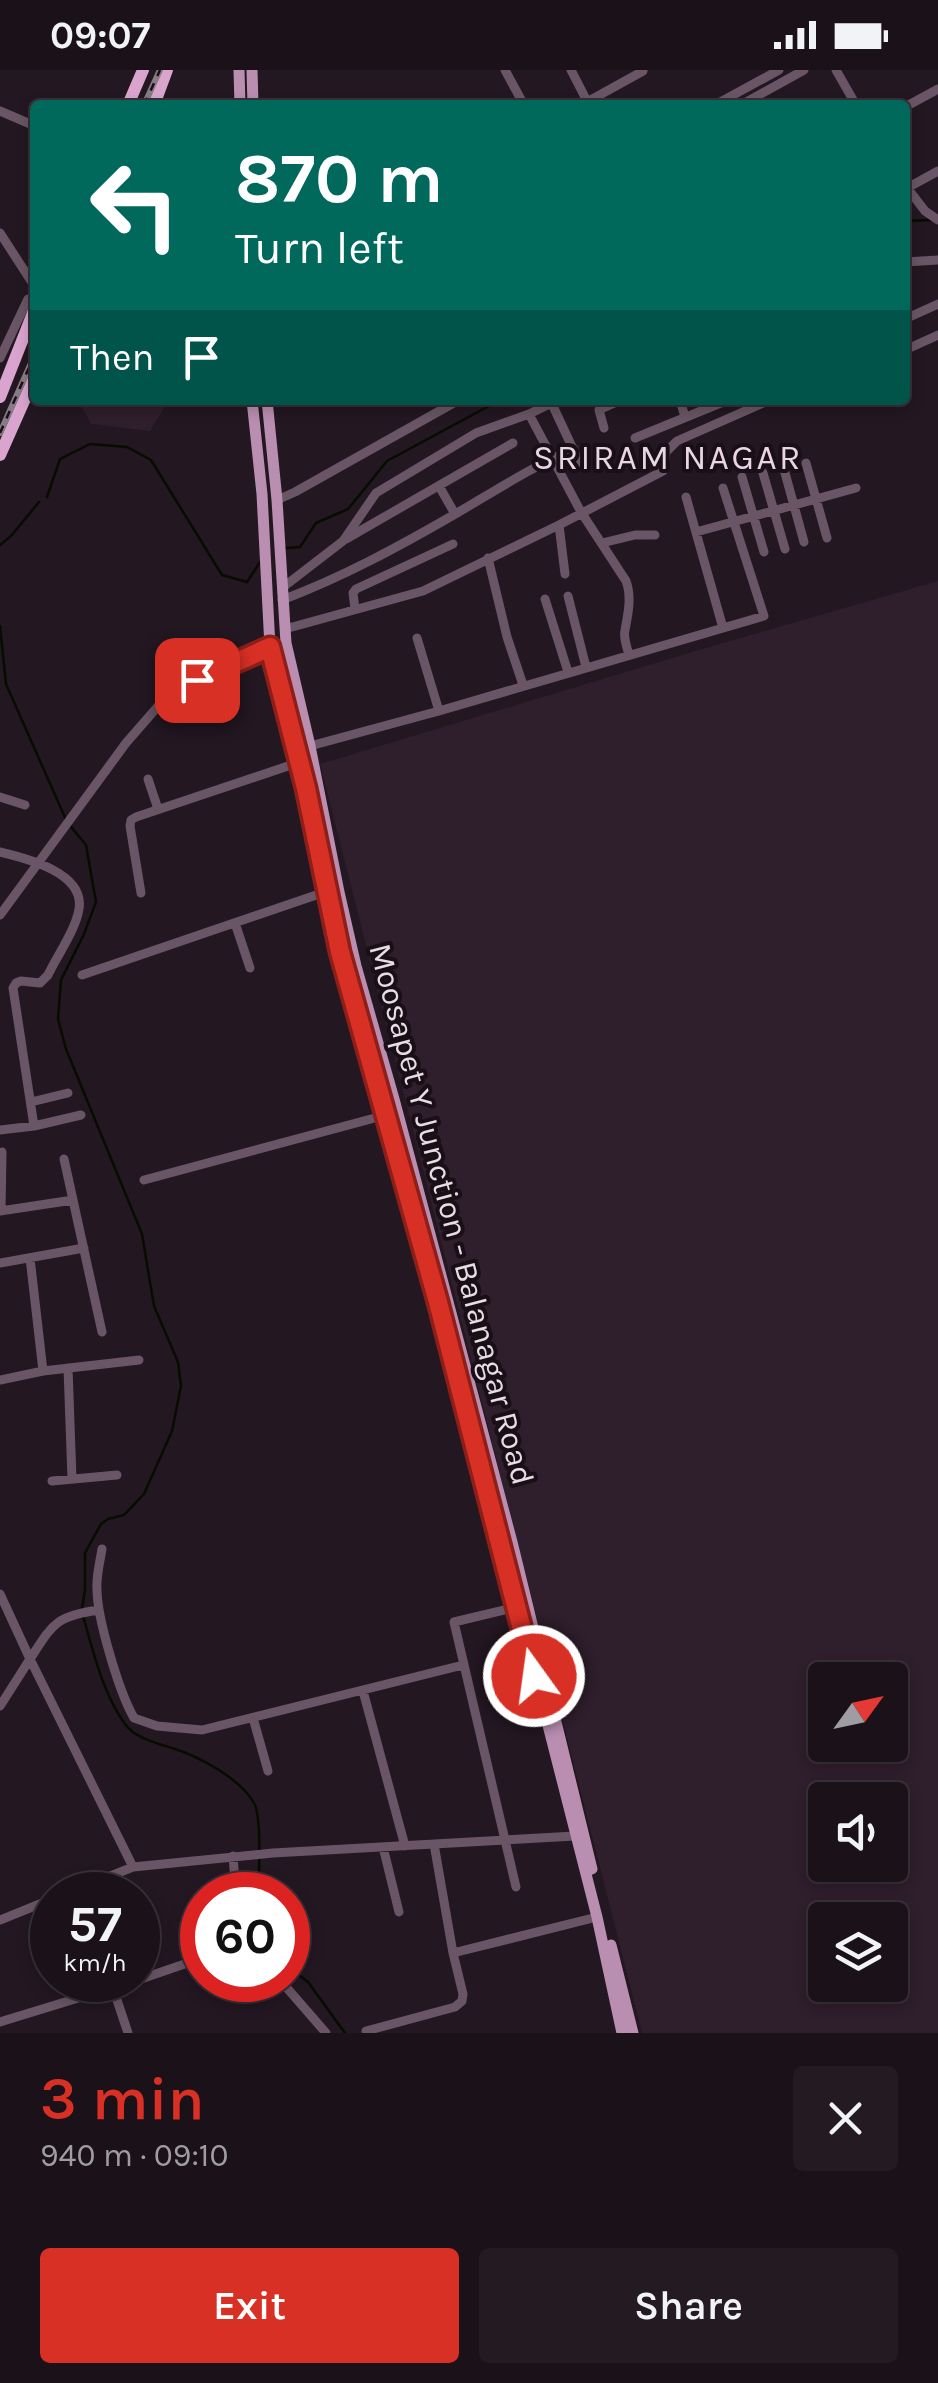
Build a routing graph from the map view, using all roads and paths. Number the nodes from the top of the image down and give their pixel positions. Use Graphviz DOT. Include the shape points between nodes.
graph roads {
  1 [pos="143,70"];
  2 [pos="168,70"];
  3 [pos="239,70"];
  4 [pos="252,70"];
  5 [pos="505,70"];
  6 [pos="571,70"];
  7 [pos="644,70"];
  8 [pos="779,70"];
  9 [pos="804,70"];
  10 [pos="836,70"];
  11 [pos="938,89"];
  12 [pos="130,100"];
  13 [pos="156,100"];
  14 [pos="240,100"];
  15 [pos="253,100"];
  16 [pos="521,100"];
  17 [pos="586,100"];
  18 [pos="595,100"];
  19 [pos="724,100"];
  20 [pos="750,100"];
  21 [pos="853,100"];
  22 [pos="910,103"];
  23 [pos="0,111"];
  24 [pos="30,124"];
  25 [pos="938,171"];
  26 [pos="910,184"];
  27 [pos="910,191"];
  28 [pos="934,218"];
  29 [pos="0,233"];
  30 [pos="938,260"];
  31 [pos="910,262"];
  32 [pos="30,278"];
  33 [pos="30,299"];
  34 [pos="938,304"];
  35 [pos="910,318"];
  36 [pos="30,319"];
  37 [pos="938,335"];
  38 [pos="910,348"];
  39 [pos="0,358"];
  40 [pos="3,380"];
  41 [pos="30,387"];
  42 [pos="0,397"];
  43 [pos="252,405"];
  44 [pos="268,405"];
  45 [pos="450,405"];
  46 [pos="548,405"];
  47 [pos="556,405"];
  48 [pos="610,405"];
  49 [pos="681,405"];
  50 [pos="715,405"];
  51 [pos="759,405"];
  52 [pos="529,414"];
  53 [pos="685,417"];
  54 [pos="604,428"];
  55 [pos="635,438"];
  56 [pos="513,443"];
  57 [pos="574,449"];
  58 [pos="0,455"];
  59 [pos="551,458"];
  60 [pos="806,463"];
  61 [pos="580,464"];
  62 [pos="786,472"];
  63 [pos="764,473"];
  64 [pos="742,477"];
  65 [pos="439,486"];
  66 [pos="723,488"];
  67 [pos="856,488"];
  68 [pos="686,497"];
  69 [pos="816,499"];
  70 [pos="277,500"];
  71 [pos="794,505"];
  72 [pos="774,510"];
  73 [pos="581,512"];
  74 [pos="455,514"];
  75 [pos="753,516"];
  76 [pos="734,522"];
  77 [pos="559,525"];
  78 [pos="696,532"];
  79 [pos="656,536"];
  80 [pos="827,538"];
  81 [pos="343,541"];
  82 [pos="804,542"];
  83 [pos="602,543"];
  84 [pos="453,544"];
  85 [pos="785,549"];
  86 [pos="764,552"];
  87 [pos="488,558"];
  88 [pos="565,574"];
  89 [pos="282,589"];
  90 [pos="568,596"];
  91 [pos="544,600"];
  92 [pos="355,609"];
  93 [pos="285,628"];
  94 [pos="724,628"];
  95 [pos="418,638"];
  96 [pos="270,647"];
  97 [pos="629,655"];
  98 [pos="586,667"];
  99 [pos="568,672"];
  100 [pos="523,685"];
  101 [pos="296,690"];
  102 [pos="282,693"];
  103 [pos="439,711"];
  104 [pos="310,746"];
  105 [pos="300,762"];
  106 [pos="148,778"];
  107 [pos="0,797"];
  108 [pos="25,805"];
  109 [pos="158,809"];
  110 [pos="0,852"];
  111 [pos="38,862"];
  112 [pos="328,891"];
  113 [pos="141,892"];
  114 [pos="0,915"];
  115 [pos="234,923"];
  116 [pos="250,968"];
  117 [pos="82,975"];
  118 [pos="68,1094"];
  119 [pos="30,1102"];
  120 [pos="386,1114"];
  121 [pos="80,1115"];
  122 [pos="34,1126"];
  123 [pos="0,1130"];
  124 [pos="2,1152"];
  125 [pos="64,1159"];
  126 [pos="144,1180"];
  127 [pos="74,1200"];
  128 [pos="1,1211"];
  129 [pos="84,1248"];
  130 [pos="30,1258"];
  131 [pos="0,1264"];
  132 [pos="102,1332"];
  133 [pos="139,1360"];
  134 [pos="68,1368"];
  135 [pos="43,1372"];
  136 [pos="0,1380"];
  137 [pos="118,1475"];
  138 [pos="72,1479"];
  139 [pos="52,1481"];
  140 [pos="102,1550"];
  141 [pos="0,1594"];
  142 [pos="518,1607"];
  143 [pos="93,1611"];
  144 [pos="30,1659"];
  145 [pos="463,1664"];
  146 [pos="363,1691"];
  147 [pos="0,1706"];
  148 [pos="253,1718"];
  149 [pos="268,1771"];
  150 [pos="575,1836"];
  151 [pos="506,1841"];
  152 [pos="434,1844"];
  153 [pos="405,1846"];
  154 [pos="384,1847"];
  155 [pos="233,1856"];
  156 [pos="132,1868"];
  157 [pos="122,1872"];
  158 [pos="234,1872"];
  159 [pos="516,1887"];
  160 [pos="30,1908"];
  161 [pos="398,1912"];
  162 [pos="597,1917"];
  163 [pos="0,1920"];
  164 [pos="453,1953"];
  165 [pos="66,2002"];
  166 [pos="118,2002"];
  167 [pos="299,2002"];
  168 [pos="0,2022"];
  169 [pos="366,2031"];
  170 [pos="128,2033"];
  171 [pos="326,2033"];
  172 [pos="622,2033"];
  173 [pos="633,2033"];
  1 -- 12 [label="highway"];
  2 -- 13 [label="highway"];
  3 -- 14 [label="main road"];
  4 -- 15 [label="main road"];
  5 -- 16 [label="street"];
  6 -- 17 [label="street"];
  7 -- 18 [label="street"];
  8 -- 19 [label="street"];
  9 -- 20 [label="street"];
  10 -- 21 [label="street"];
  11 -- 22 [label="street"];
  23 -- 24 [label="street"];
  25 -- 26 [label="street"];
  27 -- 28 [label="street"];
  29 -- 32 [label="street"];
  30 -- 31 [label="street"];
  33 -- 39 [label="street"];
  34 -- 35 [label="street"];
  36 -- 40 [label="highway"];
  37 -- 38 [label="street"];
  40 -- 42 [label="highway"];
  41 -- 58 [label="highway"];
  43 -- 96 [label="main road"];
  44 -- 70 [label="main road, Moosapet Y Junction - Balanagar Road"];
  45 -- 70 [label="street"];
  46 -- 52 [label="street"];
  47 -- 57 [label="street"];
  48 -- 54 [label="street" via="599,410"];
  49 -- 53 [label="street"];
  50 -- 53 [label="street"];
  51 -- 73 [label="street" via="677,441 666,452 663,472"];
  52 -- 59 [label="street"];
  52 -- 81 [label="street" via="476,433 376,492"];
  53 -- 55 [label="street"];
  56 -- 65 [label="street"];
  57 -- 59 [label="street"];
  57 -- 61 [label="street"];
  59 -- 73 [label="street"];
  59 -- 74 [label="street"];
  60 -- 69 [label="street"];
  62 -- 71 [label="street"];
  63 -- 72 [label="street"];
  64 -- 75 [label="street"];
  65 -- 74 [label="street"];
  65 -- 81 [label="street"];
  66 -- 76 [label="street"];
  67 -- 69 [label="street"];
  68 -- 78 [label="street"];
  69 -- 71 [label="street"];
  69 -- 80 [label="street"];
  70 -- 89 [label="main road, Moosapet Y Junction - Balanagar Road"];
  71 -- 72 [label="street"];
  71 -- 82 [label="street"];
  72 -- 75 [label="street"];
  72 -- 85 [label="street"];
  73 -- 77 [label="street"];
  73 -- 83 [label="street"];
  74 -- 89 [label="street" via="339,578"];
  75 -- 76 [label="street"];
  75 -- 86 [label="street"];
  76 -- 78 [label="street"];
  76 -- 94 [label="street" via="764,616"];
  77 -- 87 [label="street"];
  77 -- 88 [label="street"];
  78 -- 94 [label="street"];
  79 -- 83 [label="street"];
  81 -- 89 [label="street"];
  83 -- 97 [label="street" via="629,590"];
  84 -- 92 [label="street" via="356,589"];
  87 -- 92 [label="street" via="423,591"];
  87 -- 100 [label="street"];
  89 -- 93 [label="main road, Moosapet Y Junction - Balanagar Road"];
  90 -- 98 [label="street"];
  91 -- 99 [label="street"];
  92 -- 93 [label="street"];
  93 -- 101 [label="main road, Moosapet Y Junction - Balanagar Road"];
  94 -- 97 [label="street"];
  95 -- 103 [label="street"];
  96 -- 102 [label="main road"];
  96 -- 111 [label="street" via="160,704"];
  97 -- 98 [label="street"];
  98 -- 99 [label="street"];
  99 -- 100 [label="street"];
  100 -- 103 [label="street"];
  101 -- 102 [label="main road"];
  101 -- 104 [label="main road, Moosapet Y Junction - Balanagar Road"];
  102 -- 105 [label="main road"];
  103 -- 104 [label="street"];
  104 -- 173 [label="main road, Moosapet Y Junction - Balanagar Road" via="356,966 512,1542"];
  105 -- 109 [label="street"];
  105 -- 112 [label="main road"];
  106 -- 109 [label="street"];
  107 -- 108 [label="street"];
  109 -- 113 [label="street" via="131,820"];
  110 -- 111 [label="street"];
  111 -- 114 [label="street"];
  111 -- 119 [label="street" via="71,885 79,909 44,980 13,988"];
  112 -- 115 [label="street"];
  112 -- 120 [label="main road"];
  115 -- 116 [label="street"];
  115 -- 117 [label="street"];
  118 -- 119 [label="street"];
  119 -- 122 [label="street"];
  120 -- 126 [label="street"];
  120 -- 142 [label="main road"];
  121 -- 122 [label="street"];
  122 -- 123 [label="street"];
  124 -- 128 [label="street"];
  125 -- 127 [label="street"];
  127 -- 128 [label="street"];
  127 -- 129 [label="street"];
  129 -- 130 [label="street"];
  129 -- 132 [label="street"];
  130 -- 131 [label="street"];
  130 -- 135 [label="street"];
  133 -- 134 [label="street"];
  134 -- 135 [label="street"];
  134 -- 138 [label="street"];
  135 -- 136 [label="street"];
  137 -- 138 [label="street"];
  138 -- 139 [label="street"];
  140 -- 143 [label="street"];
  141 -- 144 [label="street"];
  142 -- 145 [label="street" via="454,1622"];
  142 -- 150 [label="main road"];
  143 -- 144 [label="street" via="50,1628"];
  143 -- 148 [label="street" via="134,1718 202,1730"];
  144 -- 147 [label="street"];
  144 -- 156 [label="street"];
  145 -- 146 [label="street"];
  145 -- 151 [label="street"];
  146 -- 148 [label="street"];
  146 -- 153 [label="street"];
  148 -- 149 [label="street"];
  150 -- 151 [label="street"];
  150 -- 162 [label="main road"];
  151 -- 152 [label="street"];
  151 -- 159 [label="street"];
  152 -- 153 [label="street"];
  152 -- 164 [label="street"];
  153 -- 154 [label="street"];
  154 -- 155 [label="street"];
  154 -- 161 [label="street"];
  155 -- 156 [label="street"];
  155 -- 158 [label="street"];
  156 -- 157 [label="street"];
  160 -- 163 [label="street"];
  162 -- 164 [label="street"];
  162 -- 172 [label="main road"];
  164 -- 169 [label="street" via="463,1994 456,2007"];
  165 -- 168 [label="street"];
  166 -- 170 [label="street"];
  167 -- 171 [label="street"];
}
